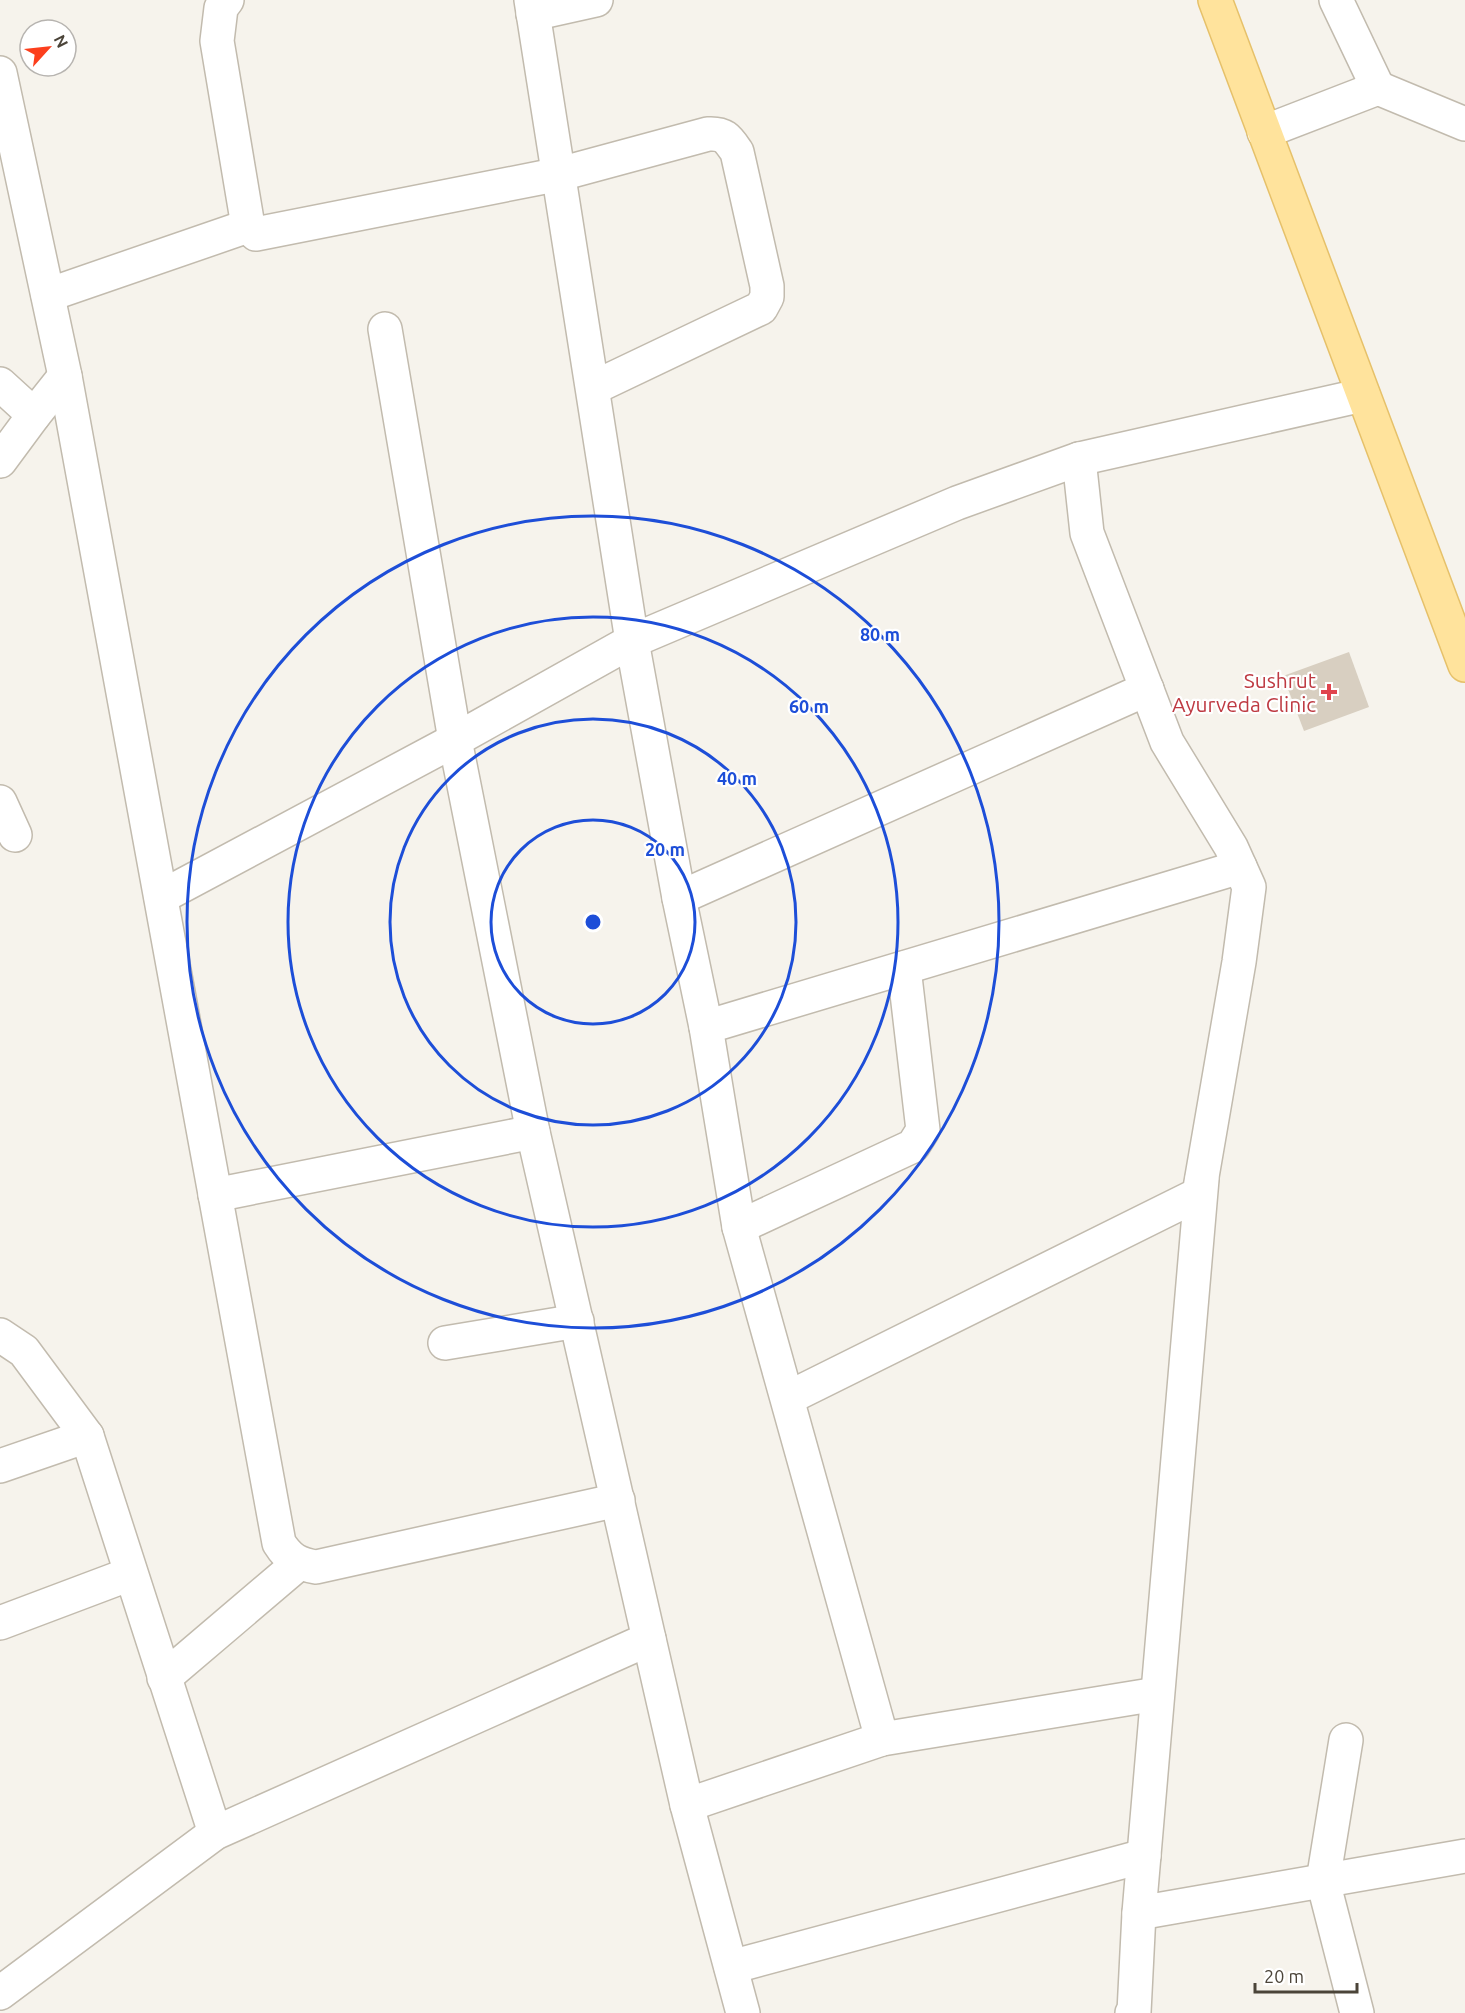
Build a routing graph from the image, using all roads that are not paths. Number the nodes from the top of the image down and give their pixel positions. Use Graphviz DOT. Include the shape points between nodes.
graph roads {
  1 [pos="226,0"];
  2 [pos="596,0"];
  3 [pos="1215,0"];
  4 [pos="1336,0"];
  5 [pos="532,7"];
  6 [pos="0,73"];
  7 [pos="1377,88"];
  8 [pos="1465,124"];
  9 [pos="1264,132"];
  10 [pos="560,174"];
  11 [pos="248,226"];
  12 [pos="48,295"];
  13 [pos="385,329"];
  14 [pos="65,376"];
  15 [pos="0,384"];
  16 [pos="593,388"];
  17 [pos="1363,395"];
  18 [pos="34,415"];
  19 [pos="1079,459"];
  20 [pos="0,461"];
  21 [pos="632,641"];
  22 [pos="1465,664"];
  23 [pos="1147,689"];
  24 [pos="455,740"];
  25 [pos="0,802"];
  26 [pos="15,835"];
  27 [pos="1240,867"];
  28 [pos="161,897"];
  29 [pos="679,898"];
  30 [pos="904,968"];
  31 [pos="706,1027"];
  32 [pos="533,1132"];
  33 [pos="1202,1179"];
  34 [pos="215,1195"];
  35 [pos="740,1227"];
  36 [pos="577,1321"];
  37 [pos="0,1335"];
  38 [pos="445,1343"];
  39 [pos="788,1398"];
  40 [pos="87,1436"];
  41 [pos="0,1466"];
  42 [pos="618,1500"];
  43 [pos="298,1564"];
  44 [pos="130,1574"];
  45 [pos="0,1623"];
  46 [pos="649,1639"];
  47 [pos="164,1678"];
  48 [pos="1157,1694"];
  49 [pos="882,1739"];
  50 [pos="1346,1740"];
  51 [pos="687,1805"];
  52 [pos="215,1833"];
  53 [pos="1144,1856"];
  54 [pos="1465,1856"];
  55 [pos="1323,1881"];
  56 [pos="1138,1913"];
  57 [pos="732,1967"];
  58 [pos="0,1993"];
  59 [pos="743,2013"];
  60 [pos="1134,2013"];
  61 [pos="1357,2013"];
  1 -- 11 [label="street" via="221,8 217,41"];
  2 -- 5 [label="street"];
  3 -- 9 [label="main road"];
  4 -- 7 [label="street"];
  5 -- 10 [label="street"];
  6 -- 12 [label="street"];
  7 -- 8 [label="street"];
  7 -- 9 [label="street"];
  9 -- 17 [label="main road"];
  10 -- 11 [label="street" via="256,234"];
  10 -- 16 [label="street"];
  10 -- 16 [label="street" via="719,133 737,152 767,286 761,308"];
  11 -- 12 [label="street"];
  12 -- 14 [label="street"];
  13 -- 24 [label="street"];
  14 -- 18 [label="street"];
  14 -- 28 [label="street"];
  15 -- 18 [label="street"];
  16 -- 21 [label="street"];
  17 -- 19 [label="street"];
  17 -- 22 [label="main road"];
  18 -- 20 [label="street"];
  19 -- 21 [label="street" via="957,503"];
  19 -- 23 [label="street" via="1087,533"];
  21 -- 24 [label="street"];
  21 -- 29 [label="street"];
  23 -- 27 [label="street" via="1167,742"];
  23 -- 29 [label="street"];
  24 -- 28 [label="street"];
  24 -- 32 [label="street"];
  25 -- 26 [label="street"];
  27 -- 30 [label="street"];
  27 -- 33 [label="street" via="1250,887"];
  28 -- 34 [label="street"];
  29 -- 31 [label="street"];
  30 -- 31 [label="street"];
  30 -- 35 [label="street" via="923,1130 913,1146"];
  31 -- 35 [label="street"];
  32 -- 34 [label="street"];
  32 -- 36 [label="street"];
  33 -- 39 [label="street" via="1199,1194"];
  33 -- 48 [label="street"];
  34 -- 43 [label="street" via="279,1543"];
  35 -- 39 [label="street"];
  36 -- 38 [label="street"];
  36 -- 42 [label="street"];
  37 -- 40 [label="street" via="24,1351"];
  39 -- 49 [label="street"];
  40 -- 41 [label="street"];
  40 -- 44 [label="street"];
  42 -- 43 [label="street" via="316,1567"];
  42 -- 46 [label="street"];
  43 -- 47 [label="street"];
  44 -- 45 [label="street"];
  44 -- 47 [label="street"];
  46 -- 51 [label="street"];
  46 -- 52 [label="street"];
  47 -- 52 [label="street"];
  48 -- 49 [label="street"];
  48 -- 53 [label="street"];
  49 -- 51 [label="street"];
  50 -- 55 [label="street"];
  51 -- 57 [label="street"];
  52 -- 58 [label="street"];
  53 -- 56 [label="street"];
  53 -- 57 [label="street"];
  54 -- 55 [label="street"];
  55 -- 56 [label="street"];
  55 -- 61 [label="street"];
  56 -- 60 [label="street"];
  57 -- 59 [label="street"];
}
